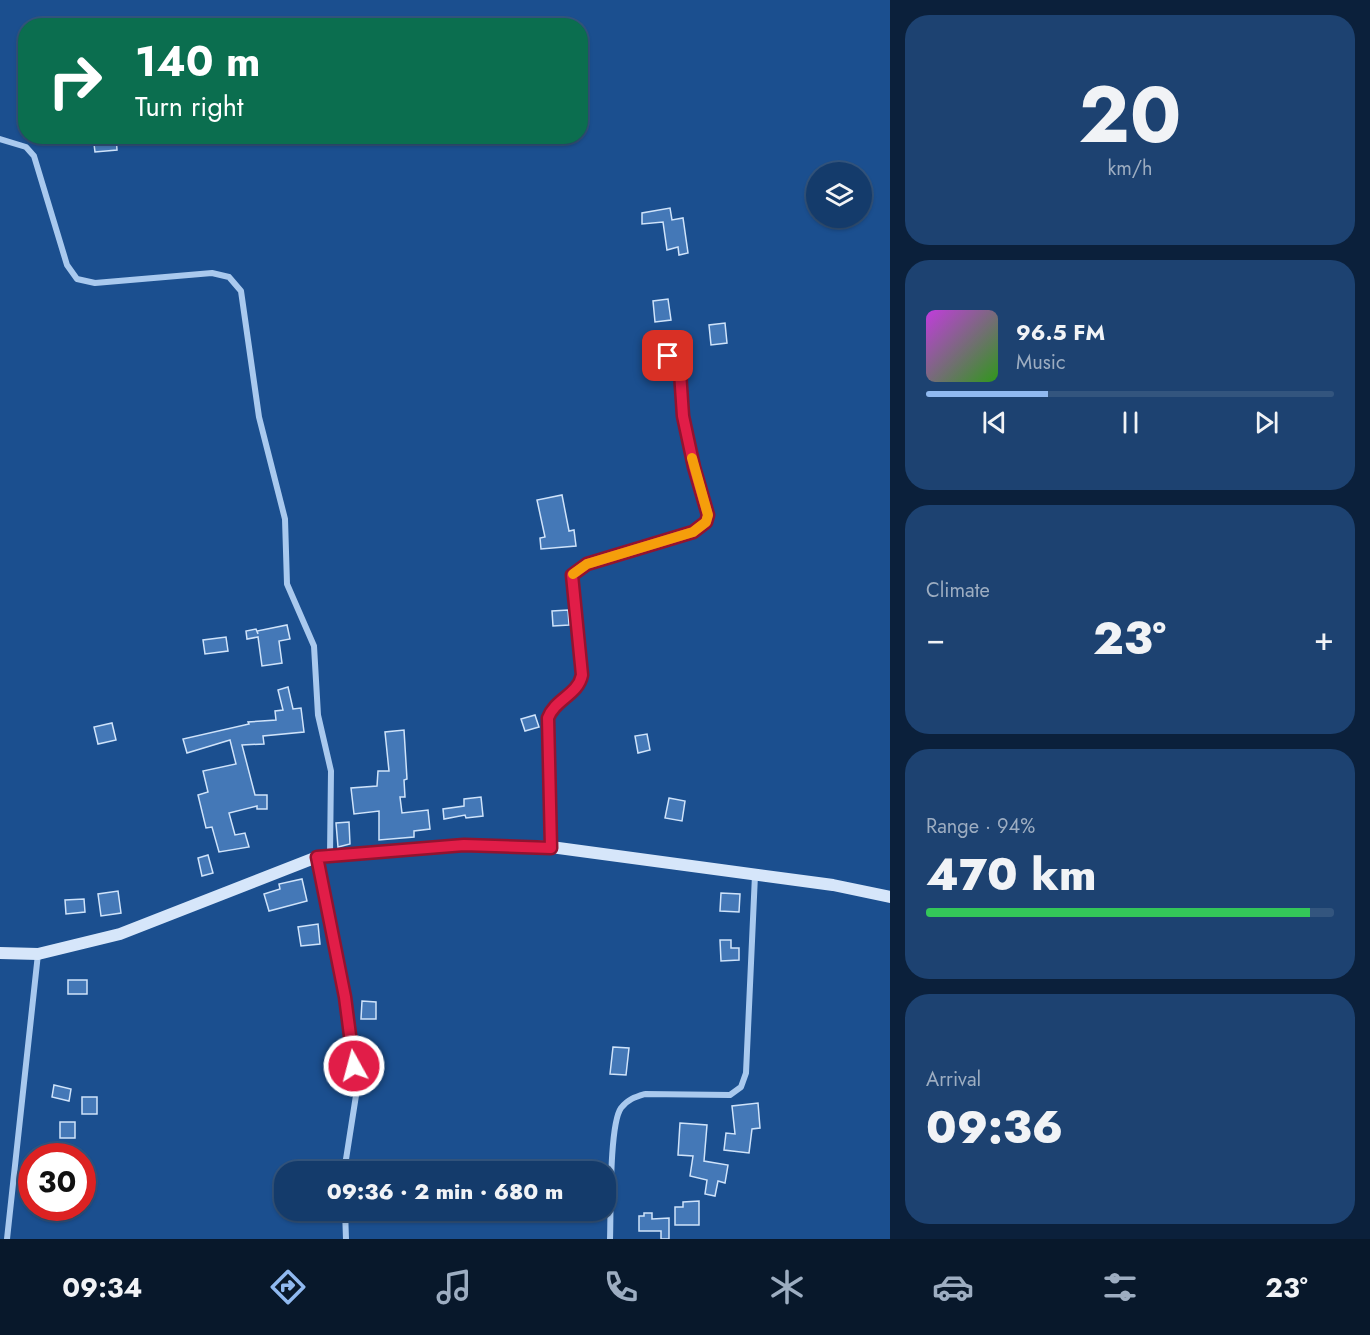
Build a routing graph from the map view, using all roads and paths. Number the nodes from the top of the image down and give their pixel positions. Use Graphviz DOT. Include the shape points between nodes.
graph roads {
  1 [pos="0,139"];
  2 [pos="668,356"];
  3 [pos="551,848"];
  4 [pos="324,856"];
  5 [pos="755,874"];
  6 [pos="890,897"];
  7 [pos="0,953"];
  8 [pos="38,954"];
  9 [pos="346,1161"];
  10 [pos="345,1221"];
  11 [pos="8,1239"];
  12 [pos="346,1239"];
  13 [pos="610,1239"];
  1 -- 4 [label="street" via="26,147 34,156 67,265 77,279 95,283 212,273 229,277 241,291 259,417 285,519 287,584 314,646 318,715 331,771"];
  2 -- 3 [label="street" via="680,372 683,416 708,515 706,522 693,532 587,564 572,575 582,675 575,690 551,709 548,718"];
  3 -- 4 [label="street" via="464,845"];
  3 -- 5 [label="street"];
  4 -- 8 [label="street" via="120,934"];
  4 -- 9 [label="street" via="357,1089"];
  5 -- 6 [label="street"];
  5 -- 13 [label="street" via="746,1073 741,1087 730,1095 645,1094 632,1098 621,1108 615,1126"];
  7 -- 8 [label="street"];
  8 -- 11 [label="street"];
  10 -- 12 [label="street"];
}
